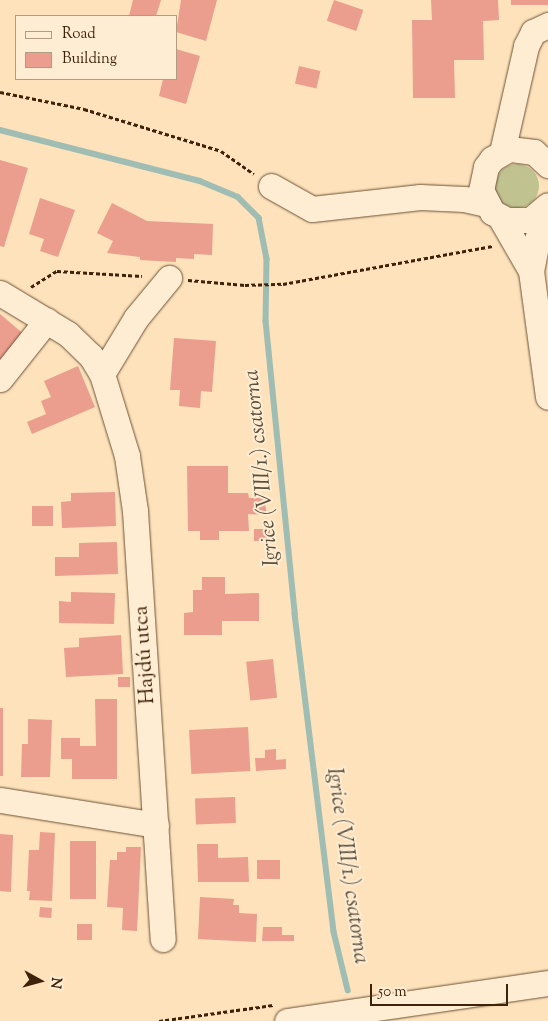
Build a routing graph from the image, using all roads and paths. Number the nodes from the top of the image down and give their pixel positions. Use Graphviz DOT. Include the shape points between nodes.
graph roads {
  1 [pos="548,25"];
  2 [pos="517,89"];
  3 [pos="0,92"];
  4 [pos="493,160"];
  5 [pos="544,160"];
  6 [pos="271,186"];
  7 [pos="420,197"];
  8 [pos="546,208"];
  9 [pos="493,210"];
  10 [pos="501,244"];
  11 [pos="531,271"];
  12 [pos="169,278"];
  13 [pos="7,296"];
  14 [pos="46,320"];
  15 [pos="102,374"];
  16 [pos="0,379"];
  17 [pos="548,398"];
  18 [pos="0,800"];
  19 [pos="156,825"];
  20 [pos="163,939"];
  21 [pos="548,983"];
  22 [pos="287,1021"];
  1 -- 2 [label="street" via="533,32 526,46"];
  2 -- 4 [label="street"];
  2 -- 5 [label="street" via="522,130"];
  3 -- 6 [label="path" via="84,109 221,152"];
  4 -- 5 [label="street" via="518,148"];
  4 -- 7 [label="street" via="462,181"];
  4 -- 9 [label="street" via="481,190"];
  6 -- 7 [label="street" via="312,209"];
  7 -- 9 [label="street" via="464,199"];
  8 -- 9 [label="street" via="523,222"];
  8 -- 11 [label="street"];
  9 -- 11 [label="street"];
  10 -- 12 [label="path" via="283,284 245,285"];
  11 -- 17 [label="street"];
  12 -- 13 [label="path" via="57,271"];
  12 -- 15 [label="street" via="136,318"];
  13 -- 14 [label="street, Hajdú utca"];
  14 -- 15 [label="street, Hajdú utca" via="68,334 91,356"];
  14 -- 16 [label="street"];
  15 -- 19 [label="street, Hajdú utca" via="128,456 135,511"];
  18 -- 19 [label="street"];
  19 -- 20 [label="street, Hajdú utca"];
  21 -- 22 [label="street"];
}
